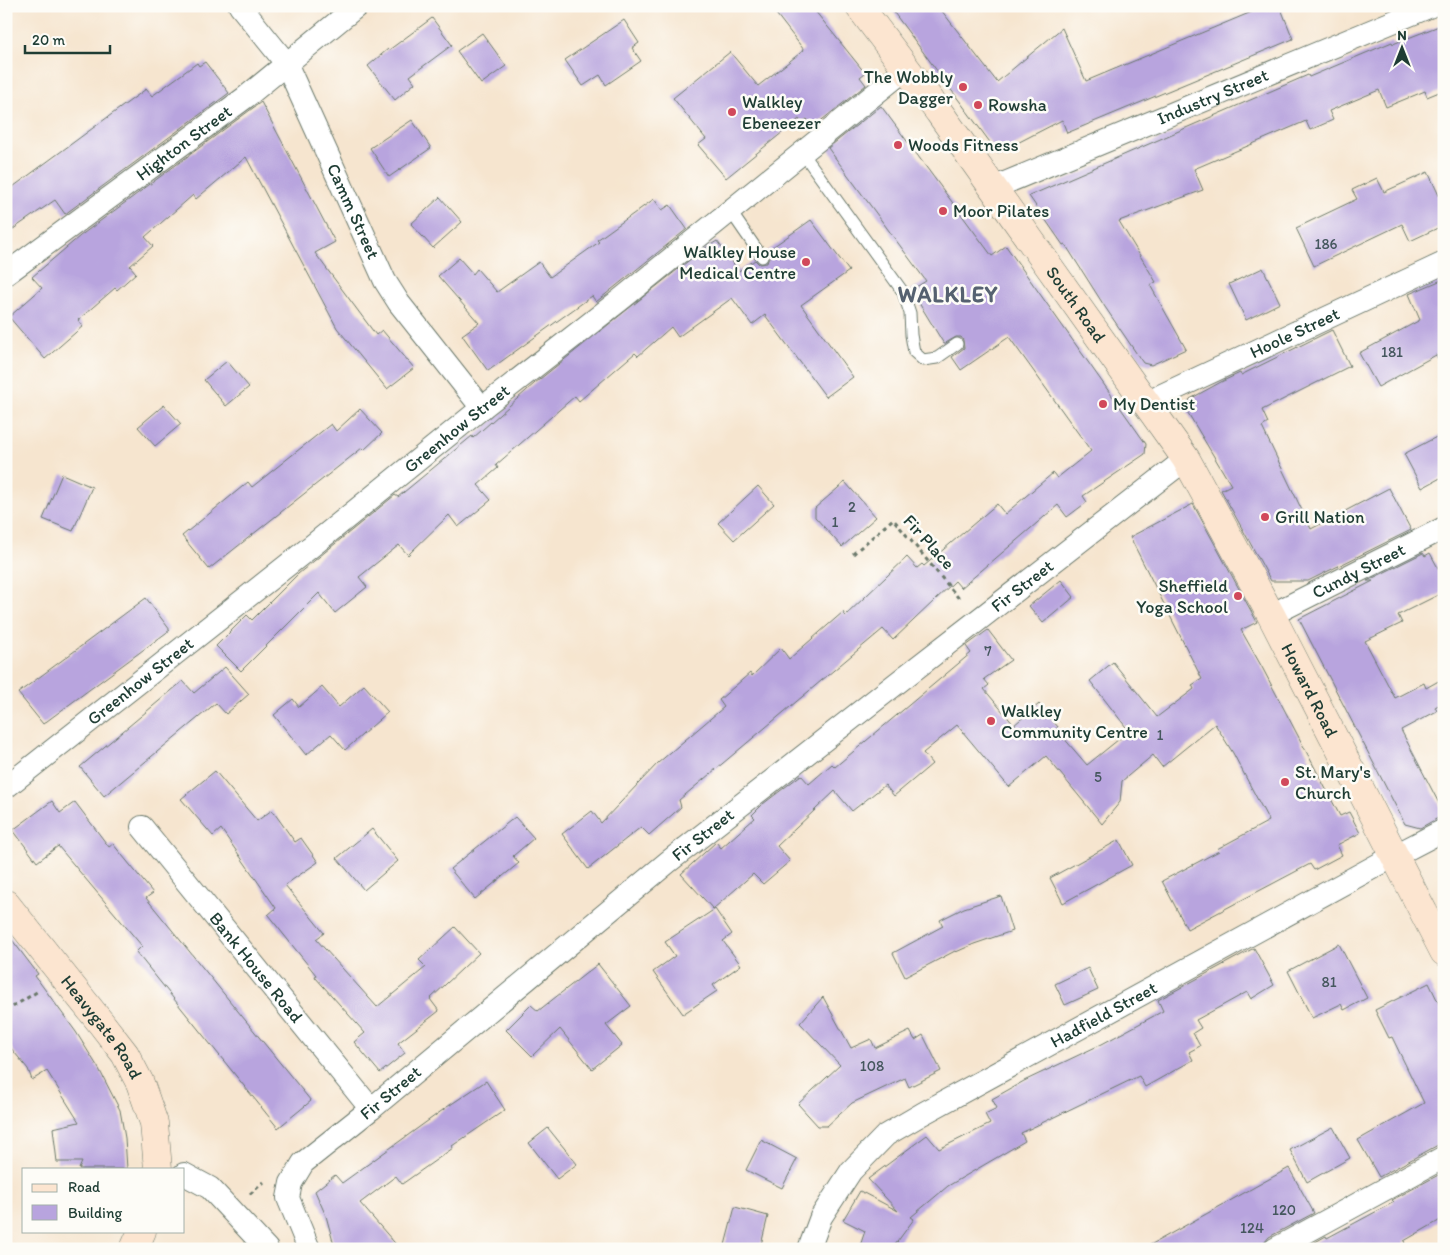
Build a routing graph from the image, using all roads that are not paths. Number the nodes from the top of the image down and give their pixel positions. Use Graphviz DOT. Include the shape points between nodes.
graph roads {
  1 [pos="240,6"];
  2 [pos="357,6"];
  3 [pos="859,6"];
  4 [pos="1431,6"];
  5 [pos="286,63"];
  6 [pos="907,68"];
  7 [pos="802,152"];
  8 [pos="993,188"];
  9 [pos="731,212"];
  10 [pos="762,257"];
  11 [pos="1444,264"];
  12 [pos="6,274"];
  13 [pos="957,344"];
  14 [pos="1147,404"];
  15 [pos="482,408"];
  16 [pos="1186,460"];
  17 [pos="1444,528"];
  18 [pos="1271,615"];
  19 [pos="10,784"];
  20 [pos="142,827"];
  21 [pos="1444,830"];
  22 [pos="1394,856"];
  23 [pos="6,904"];
  24 [pos="1444,952"];
  25 [pos="370,1109"];
  26 [pos="1444,1157"];
  27 [pos="158,1168"];
  28 [pos="185,1175"];
  29 [pos="142,1232"];
  30 [pos="134,1249"];
  31 [pos="267,1249"];
  32 [pos="309,1249"];
  33 [pos="809,1249"];
  34 [pos="1275,1249"];
  1 -- 5 [label="street, Camm Street"];
  2 -- 5 [label="street, Highton Street"];
  3 -- 6 [label="street, South Road"];
  4 -- 8 [label="street, Industry Street"];
  5 -- 12 [label="street, Highton Street" via="246,97"];
  5 -- 15 [label="street, Camm Street" via="385,281 398,303"];
  6 -- 7 [label="street, Greenhow Street"];
  6 -- 8 [label="street, South Road"];
  7 -- 9 [label="street, Greenhow Street"];
  7 -- 13 [label="lane" via="903,292 910,313 914,352 923,360 937,358"];
  8 -- 14 [label="street, South Road"];
  9 -- 10 [label="lane"];
  9 -- 15 [label="street, Greenhow Street"];
  11 -- 14 [label="street, Hoole Street"];
  14 -- 16 [label="street, South Road"];
  15 -- 19 [label="street, Greenhow Street"];
  16 -- 18 [label="street, South Road"];
  16 -- 25 [label="street, Fir Street" via="668,862"];
  17 -- 18 [label="street, Cundy Street"];
  18 -- 22 [label="street, Howard Road"];
  20 -- 25 [label="street, Bank House Road"];
  21 -- 22 [label="street, Hadfield Street"];
  22 -- 24 [label="street, Howard Road"];
  22 -- 33 [label="street, Hadfield Street" via="886,1135 851,1171 821,1216"];
  23 -- 27 [label="street, Heavygate Road" via="125,1054 140,1083 154,1123"];
  25 -- 32 [label="street, Fir Street" via="303,1163 291,1182 288,1198"];
  26 -- 34 [label="street"];
  28 -- 31 [label="street" via="210,1188"];
  29 -- 30 [label="street"];
}
